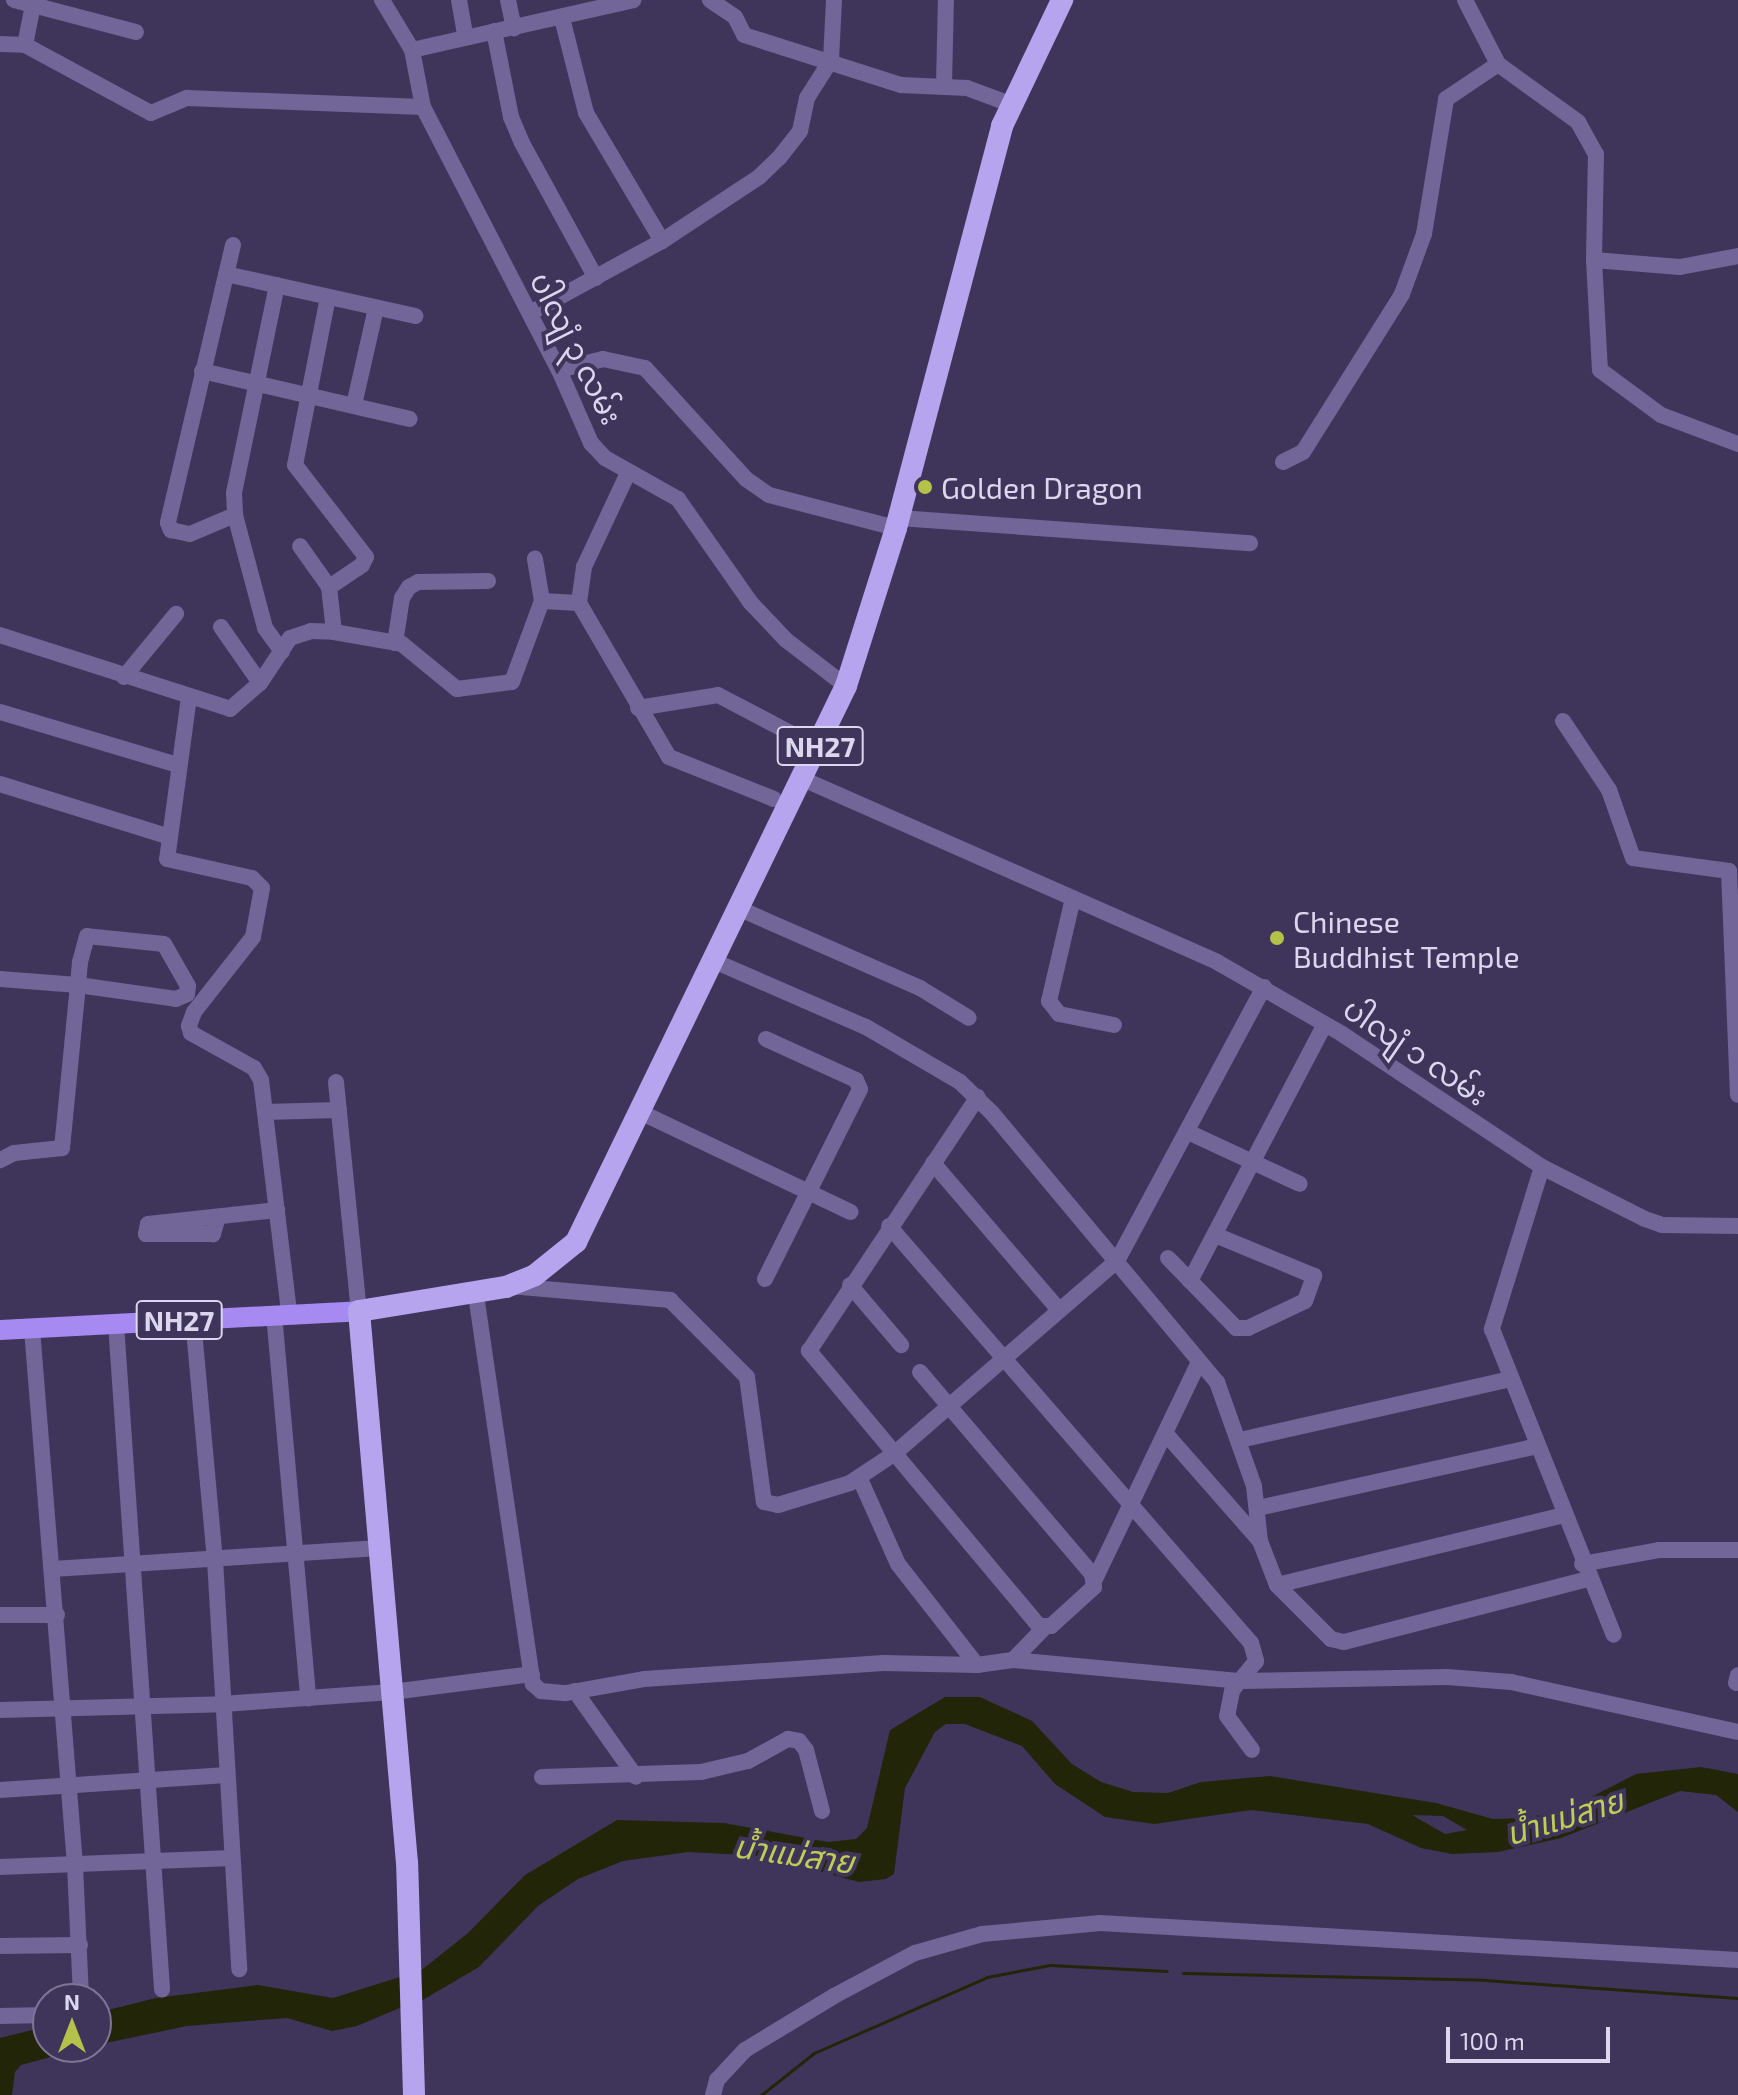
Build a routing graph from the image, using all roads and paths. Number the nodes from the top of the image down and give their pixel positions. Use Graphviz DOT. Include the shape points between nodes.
graph roads {
  1 [pos="14,0"];
  2 [pos="382,0"];
  3 [pos="459,0"];
  4 [pos="508,0"];
  5 [pos="633,0"];
  6 [pos="710,0"];
  7 [pos="834,0"];
  8 [pos="946,0"];
  9 [pos="1062,0"];
  10 [pos="1465,0"];
  11 [pos="33,2"];
  12 [pos="738,8"];
  13 [pos="562,18"];
  14 [pos="514,28"];
  15 [pos="494,31"];
  16 [pos="136,32"];
  17 [pos="465,34"];
  18 [pos="0,44"];
  19 [pos="25,45"];
  20 [pos="412,50"];
  21 [pos="831,60"];
  22 [pos="1498,64"];
  23 [pos="944,85"];
  24 [pos="1010,104"];
  25 [pos="423,107"];
  26 [pos="662,241"];
  27 [pos="233,245"];
  28 [pos="1738,256"];
  29 [pos="1594,260"];
  30 [pos="226,274"];
  31 [pos="596,278"];
  32 [pos="277,285"];
  33 [pos="328,297"];
  34 [pos="376,308"];
  35 [pos="530,313"];
  36 [pos="415,316"];
  37 [pos="559,370"];
  38 [pos="202,371"];
  39 [pos="256,382"];
  40 [pos="307,396"];
  41 [pos="354,405"];
  42 [pos="410,419"];
  43 [pos="1738,444"];
  44 [pos="1283,462"];
  45 [pos="628,473"];
  46 [pos="235,515"];
  47 [pos="897,523"];
  48 [pos="1250,543"];
  49 [pos="300,546"];
  50 [pos="535,559"];
  51 [pos="488,581"];
  52 [pos="329,587"];
  53 [pos="542,601"];
  54 [pos="579,603"];
  55 [pos="176,614"];
  56 [pos="221,627"];
  57 [pos="334,632"];
  58 [pos="0,635"];
  59 [pos="395,643"];
  60 [pos="282,651"];
  61 [pos="124,677"];
  62 [pos="260,683"];
  63 [pos="846,686"];
  64 [pos="189,697"];
  65 [pos="638,708"];
  66 [pos="0,712"];
  67 [pos="1563,721"];
  68 [pos="819,748"];
  69 [pos="178,765"];
  70 [pos="805,780"];
  71 [pos="0,784"];
  72 [pos="774,799"];
  73 [pos="167,836"];
  74 [pos="1073,898"];
  75 [pos="740,909"];
  76 [pos="714,961"];
  77 [pos="0,979"];
  78 [pos="78,985"];
  79 [pos="1264,987"];
  80 [pos="187,994"];
  81 [pos="969,1018"];
  82 [pos="1325,1024"];
  83 [pos="1114,1025"];
  84 [pos="189,1026"];
  85 [pos="766,1039"];
  86 [pos="336,1082"];
  87 [pos="1738,1095"];
  88 [pos="978,1097"];
  89 [pos="339,1110"];
  90 [pos="265,1112"];
  91 [pos="640,1112"];
  92 [pos="1188,1132"];
  93 [pos="0,1160"];
  94 [pos="933,1163"];
  95 [pos="1253,1164"];
  96 [pos="1542,1167"];
  97 [pos="1300,1184"];
  98 [pos="808,1192"];
  99 [pos="277,1210"];
  100 [pos="851,1212"];
  101 [pos="217,1220"];
  102 [pos="889,1226"];
  103 [pos="1738,1226"];
  104 [pos="1218,1236"];
  105 [pos="1168,1258"];
  106 [pos="1117,1261"];
  107 [pos="765,1279"];
  108 [pos="1190,1281"];
  109 [pos="850,1285"];
  110 [pos="508,1286"];
  111 [pos="476,1295"];
  112 [pos="1059,1310"];
  113 [pos="359,1311"];
  114 [pos="281,1313"];
  115 [pos="193,1319"];
  116 [pos="116,1324"];
  117 [pos="32,1329"];
  118 [pos="0,1330"];
  119 [pos="901,1345"];
  120 [pos="1003,1357"];
  121 [pos="1199,1362"];
  122 [pos="920,1372"];
  123 [pos="1511,1379"];
  124 [pos="948,1404"];
  125 [pos="1166,1434"];
  126 [pos="1240,1440"];
  127 [pos="1537,1446"];
  128 [pos="895,1453"];
  129 [pos="860,1479"];
  130 [pos="1127,1504"];
  131 [pos="1258,1508"];
  132 [pos="1564,1515"];
  133 [pos="1260,1541"];
  134 [pos="379,1548"];
  135 [pos="1738,1550"];
  136 [pos="294,1554"];
  137 [pos="215,1560"];
  138 [pos="134,1564"];
  139 [pos="53,1569"];
  140 [pos="1585,1571"];
  141 [pos="1095,1579"];
  142 [pos="1277,1585"];
  143 [pos="0,1615"];
  144 [pos="57,1615"];
  145 [pos="1044,1628"];
  146 [pos="1614,1635"];
  147 [pos="1013,1660"];
  148 [pos="977,1665"];
  149 [pos="532,1674"];
  150 [pos="1241,1681"];
  151 [pos="575,1691"];
  152 [pos="392,1692"];
  153 [pos="308,1698"];
  154 [pos="223,1704"];
  155 [pos="146,1707"];
  156 [pos="64,1708"];
  157 [pos="0,1710"];
  158 [pos="1738,1732"];
  159 [pos="1252,1750"];
  160 [pos="227,1775"];
  161 [pos="542,1777"];
  162 [pos="636,1777"];
  163 [pos="150,1783"];
  164 [pos="69,1788"];
  165 [pos="0,1790"];
  166 [pos="822,1811"];
  167 [pos="232,1858"];
  168 [pos="154,1862"];
  169 [pos="75,1865"];
  170 [pos="0,1867"];
  171 [pos="80,1945"];
  172 [pos="0,1946"];
  173 [pos="1738,1960"];
  174 [pos="239,1969"];
  175 [pos="81,1983"];
  176 [pos="162,1989"];
  177 [pos="32,2015"];
  178 [pos="0,2016"];
  179 [pos="414,2094"];
  180 [pos="713,2095"];
  1 -- 11 [label="street"];
  2 -- 20 [label="street, ပါလျံ ၃ လမ်း"];
  3 -- 17 [label="street"];
  4 -- 14 [label="street"];
  5 -- 13 [label="street"];
  6 -- 12 [label="street"];
  7 -- 21 [label="street"];
  8 -- 23 [label="street"];
  9 -- 24 [label="highway, NH27"];
  10 -- 22 [label="street"];
  11 -- 16 [label="street"];
  11 -- 19 [label="street"];
  12 -- 21 [label="street" via="736,28 744,35"];
  13 -- 14 [label="street"];
  13 -- 26 [label="street" via="586,113"];
  14 -- 15 [label="street"];
  15 -- 17 [label="street"];
  15 -- 31 [label="street" via="511,117"];
  17 -- 20 [label="street"];
  18 -- 19 [label="street"];
  19 -- 25 [label="street" via="151,113 187,98"];
  20 -- 25 [label="street, ပါလျံ ၃ လမ်း"];
  21 -- 23 [label="street" via="901,85"];
  21 -- 26 [label="street" via="807,98 800,131 779,158"];
  22 -- 29 [label="street" via="1578,122 1596,154"];
  22 -- 44 [label="street" via="1446,99 1424,234 1402,294 1303,452"];
  23 -- 24 [label="street"];
  24 -- 47 [label="highway, NH27"];
  25 -- 35 [label="street, ပါလျံ ၃ လမ်း"];
  26 -- 31 [label="street"];
  27 -- 30 [label="street"];
  28 -- 29 [label="street" via="1680,267"];
  29 -- 43 [label="street" via="1592,306 1600,370 1661,415"];
  30 -- 32 [label="street"];
  30 -- 38 [label="street"];
  31 -- 35 [label="street"];
  32 -- 33 [label="street"];
  32 -- 39 [label="street"];
  33 -- 34 [label="street"];
  33 -- 40 [label="street"];
  34 -- 36 [label="street"];
  34 -- 41 [label="street"];
  35 -- 37 [label="street, ပါလျံ ၃ လမ်း"];
  37 -- 45 [label="street, ပါလျံ ၃ လမ်း" via="591,443"];
  37 -- 47 [label="street" via="603,359 645,368 736,469 769,495"];
  38 -- 39 [label="street"];
  38 -- 46 [label="street" via="168,523 171,530 190,534"];
  39 -- 40 [label="street"];
  39 -- 46 [label="street" via="238,467"];
  40 -- 41 [label="street"];
  40 -- 52 [label="street" via="295,465 366,557"];
  41 -- 42 [label="street"];
  45 -- 54 [label="street" via="584,567"];
  45 -- 63 [label="street, ပါလျံ ၃ လမ်း" via="678,499 750,602 786,640"];
  46 -- 60 [label="street" via="265,628"];
  47 -- 48 [label="street"];
  47 -- 63 [label="highway, NH27"];
  49 -- 52 [label="street"];
  50 -- 53 [label="street"];
  51 -- 59 [label="street" via="418,582 409,587 402,598"];
  52 -- 57 [label="street"];
  53 -- 54 [label="street"];
  53 -- 59 [label="street" via="512,682 457,689 416,651"];
  54 -- 65 [label="street"];
  55 -- 61 [label="street"];
  56 -- 62 [label="street"];
  57 -- 59 [label="street"];
  57 -- 60 [label="street" via="298,633"];
  58 -- 61 [label="street"];
  60 -- 62 [label="street"];
  61 -- 64 [label="street"];
  62 -- 64 [label="street" via="230,709"];
  63 -- 68 [label="highway, NH27"];
  64 -- 69 [label="street"];
  65 -- 68 [label="street" via="718,695"];
  65 -- 72 [label="street" via="669,757"];
  66 -- 69 [label="street"];
  67 -- 87 [label="street" via="1609,790 1633,858 1729,871"];
  68 -- 70 [label="highway, NH27"];
  69 -- 73 [label="street"];
  70 -- 74 [label="street, ပါလျံ ၁ လမ်း"];
  70 -- 75 [label="highway, NH27"];
  71 -- 73 [label="street"];
  73 -- 84 [label="street" via="167,859 252,878 262,888 253,937 194,1012"];
  74 -- 79 [label="street, ပါလျံ ၁ လမ်း"];
  74 -- 83 [label="street" via="1049,1001 1059,1014"];
  75 -- 76 [label="highway, NH27"];
  75 -- 81 [label="street" via="920,988"];
  76 -- 88 [label="street" via="866,1027"];
  76 -- 91 [label="highway, NH27"];
  77 -- 78 [label="street"];
  78 -- 80 [label="street" via="176,999"];
  78 -- 80 [label="street" via="87,936 119,938 153,941 171,949"];
  78 -- 93 [label="street" via="62,1148 14,1153"];
  79 -- 82 [label="street, ပါလျံ ၁ လမ်း"];
  79 -- 92 [label="street"];
  80 -- 84 [label="street"];
  82 -- 95 [label="street"];
  82 -- 96 [label="street, ပါလျံ ၁ လမ်း"];
  84 -- 90 [label="street" via="191,1033 254,1068"];
  85 -- 98 [label="street" via="856,1080 860,1089"];
  86 -- 89 [label="street"];
  88 -- 94 [label="street"];
  88 -- 106 [label="street"];
  89 -- 90 [label="street"];
  89 -- 113 [label="street"];
  90 -- 99 [label="street"];
  91 -- 98 [label="street"];
  91 -- 110 [label="highway, NH27" via="576,1242 535,1275"];
  92 -- 95 [label="street"];
  92 -- 106 [label="street"];
  94 -- 102 [label="street"];
  94 -- 112 [label="street"];
  95 -- 97 [label="street"];
  95 -- 104 [label="street"];
  96 -- 103 [label="street, ပါလျံ ၁ လမ်း" via="1662,1225"];
  96 -- 123 [label="street" via="1494,1314 1494,1336"];
  98 -- 100 [label="street"];
  98 -- 107 [label="street"];
  99 -- 101 [label="street"];
  99 -- 114 [label="street"];
  102 -- 109 [label="street"];
  102 -- 120 [label="street"];
  104 -- 108 [label="street"];
  104 -- 108 [label="street" via="1314,1276 1311,1293 1299,1306 1236,1328"];
  105 -- 108 [label="street"];
  106 -- 112 [label="street"];
  106 -- 121 [label="street"];
  109 -- 119 [label="street"];
  109 -- 128 [label="street" via="809,1351"];
  110 -- 111 [label="highway, NH27"];
  110 -- 129 [label="street" via="670,1300 747,1377 760,1481 769,1505"];
  111 -- 113 [label="highway, NH27"];
  111 -- 149 [label="street"];
  112 -- 120 [label="street"];
  113 -- 114 [label="main road, NH27"];
  113 -- 134 [label="highway"];
  114 -- 115 [label="main road, NH27"];
  114 -- 136 [label="street"];
  115 -- 116 [label="main road, NH27"];
  115 -- 137 [label="street"];
  116 -- 117 [label="main road, NH27"];
  116 -- 138 [label="street"];
  117 -- 118 [label="main road, NH27"];
  117 -- 139 [label="street"];
  120 -- 124 [label="street"];
  120 -- 130 [label="street"];
  121 -- 125 [label="street"];
  121 -- 126 [label="street" via="1217,1382"];
  122 -- 124 [label="street"];
  123 -- 126 [label="street"];
  123 -- 127 [label="street"];
  124 -- 128 [label="street"];
  124 -- 141 [label="street"];
  125 -- 130 [label="street"];
  125 -- 133 [label="street"];
  126 -- 131 [label="street"];
  127 -- 131 [label="street"];
  127 -- 132 [label="street"];
  128 -- 129 [label="street"];
  128 -- 145 [label="street"];
  129 -- 148 [label="street" via="898,1564"];
  130 -- 141 [label="street"];
  130 -- 150 [label="street" via="1258,1653"];
  131 -- 133 [label="street"];
  132 -- 140 [label="street"];
  132 -- 142 [label="street"];
  133 -- 142 [label="street"];
  134 -- 136 [label="street"];
  134 -- 152 [label="highway"];
  135 -- 140 [label="street" via="1659,1550"];
  136 -- 137 [label="street"];
  136 -- 153 [label="street"];
  137 -- 138 [label="street"];
  137 -- 154 [label="street"];
  138 -- 139 [label="street"];
  138 -- 155 [label="street"];
  139 -- 144 [label="street"];
  140 -- 142 [label="street" via="1344,1642 1331,1639"];
  140 -- 146 [label="street"];
  141 -- 145 [label="street" via="1094,1587"];
  143 -- 144 [label="street"];
  144 -- 156 [label="street"];
  145 -- 147 [label="street"];
  147 -- 148 [label="street"];
  147 -- 150 [label="street"];
  148 -- 151 [label="street" via="883,1663 644,1679"];
  149 -- 151 [label="street" via="541,1691"];
  149 -- 152 [label="street"];
  150 -- 158 [label="street" via="1447,1677 1511,1682"];
  150 -- 159 [label="street" via="1232,1691 1227,1716"];
  151 -- 162 [label="street"];
  152 -- 153 [label="street"];
  152 -- 179 [label="highway" via="410,1933"];
  153 -- 154 [label="street"];
  154 -- 155 [label="street"];
  154 -- 160 [label="street"];
  155 -- 156 [label="street"];
  155 -- 163 [label="street"];
  156 -- 157 [label="street"];
  156 -- 164 [label="street"];
  160 -- 163 [label="street"];
  160 -- 167 [label="street"];
  161 -- 162 [label="street"];
  162 -- 166 [label="street" via="701,1772 748,1761 779,1742 799,1741"];
  163 -- 164 [label="street"];
  163 -- 168 [label="street"];
  164 -- 165 [label="street"];
  164 -- 169 [label="street"];
  167 -- 168 [label="street"];
  167 -- 174 [label="street"];
  168 -- 169 [label="street"];
  168 -- 176 [label="street"];
  169 -- 170 [label="street"];
  169 -- 171 [label="street"];
  171 -- 172 [label="street"];
  171 -- 175 [label="street"];
  173 -- 180 [label="street" via="1100,1923 982,1934 915,1953 834,1996 745,2050 717,2080"];
  177 -- 178 [label="street"];
}
